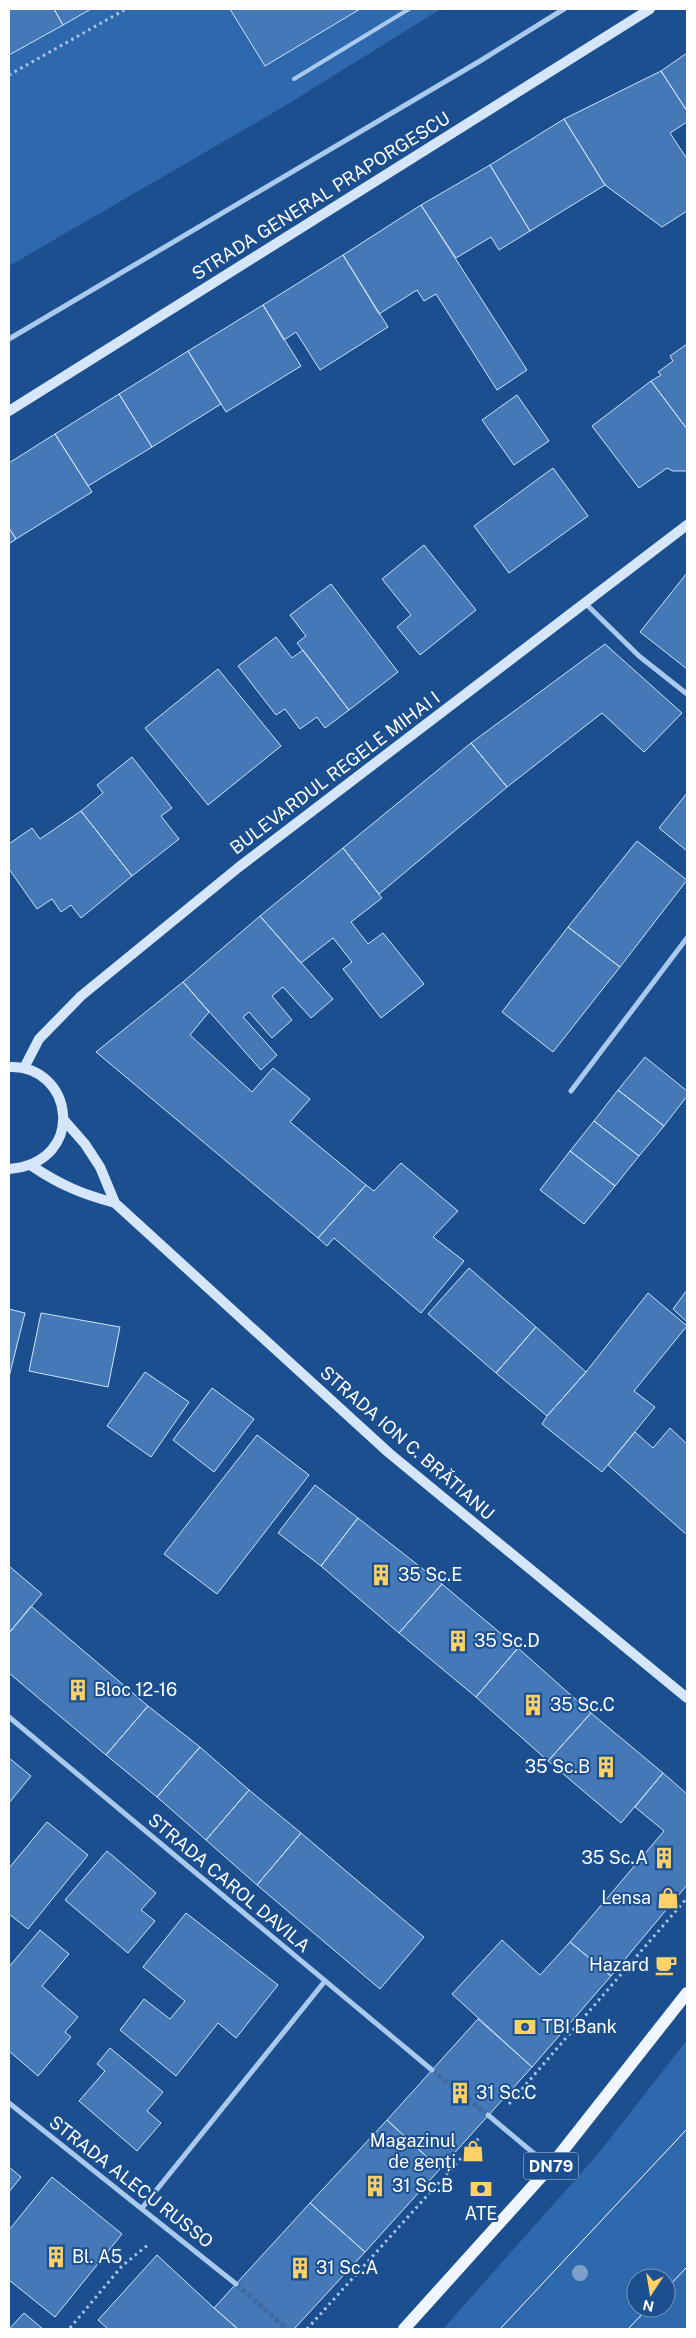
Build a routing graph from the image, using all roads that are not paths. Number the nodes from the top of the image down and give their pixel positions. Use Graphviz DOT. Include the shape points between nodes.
graph roads {
  1 [pos="409,9"];
  2 [pos="564,9"];
  3 [pos="650,9"];
  4 [pos="294,78"];
  5 [pos="9,339"];
  6 [pos="9,411"];
  7 [pos="687,525"];
  8 [pos="585,603"];
  9 [pos="687,694"];
  10 [pos="687,938"];
  11 [pos="9,1068"];
  12 [pos="24,1068"];
  13 [pos="571,1091"];
  14 [pos="64,1120"];
  15 [pos="32,1166"];
  16 [pos="9,1170"];
  17 [pos="115,1203"];
  18 [pos="687,1698"];
  19 [pos="9,1717"];
  20 [pos="325,1981"];
  21 [pos="687,1993"];
  22 [pos="432,2070"];
  23 [pos="9,2103"];
  24 [pos="488,2115"];
  25 [pos="550,2167"];
  26 [pos="142,2208"];
  27 [pos="236,2284"];
  28 [pos="404,2329"];
  1 -- 4 [label="lane"];
  2 -- 5 [label="street"];
  3 -- 6 [label="main road, STRADA GENERAL PRAPORGESCU"];
  7 -- 8 [label="main road, BULEVARDUL REGELE MIHAI I"];
  8 -- 9 [label="street" via="639,656"];
  8 -- 12 [label="main road, BULEVARDUL REGELE MIHAI I" via="239,867 81,996 38,1039"];
  10 -- 13 [label="street"];
  11 -- 12 [label="main road"];
  12 -- 14 [label="main road" via="45,1079 59,1097"];
  14 -- 15 [label="main road" via="60,1139 48,1155"];
  14 -- 17 [label="main road, STRADA ION C. BRĂTIANU" via="100,1167"];
  15 -- 16 [label="main road"];
  15 -- 17 [label="main road, STRADA ION C. BRĂTIANU" via="81,1194"];
  17 -- 18 [label="main road, STRADA ION C. BRĂTIANU" via="389,1453"];
  19 -- 20 [label="street, STRADA CAROL DAVILA"];
  20 -- 22 [label="street, STRADA CAROL DAVILA"];
  20 -- 26 [label="street"];
  21 -- 25 [label="main road, DN79"];
  23 -- 26 [label="street, STRADA ALECU RUSSO"];
  24 -- 25 [label="street"];
  25 -- 28 [label="main road, DN79"];
  26 -- 27 [label="street, STRADA ALECU RUSSO"];
}
